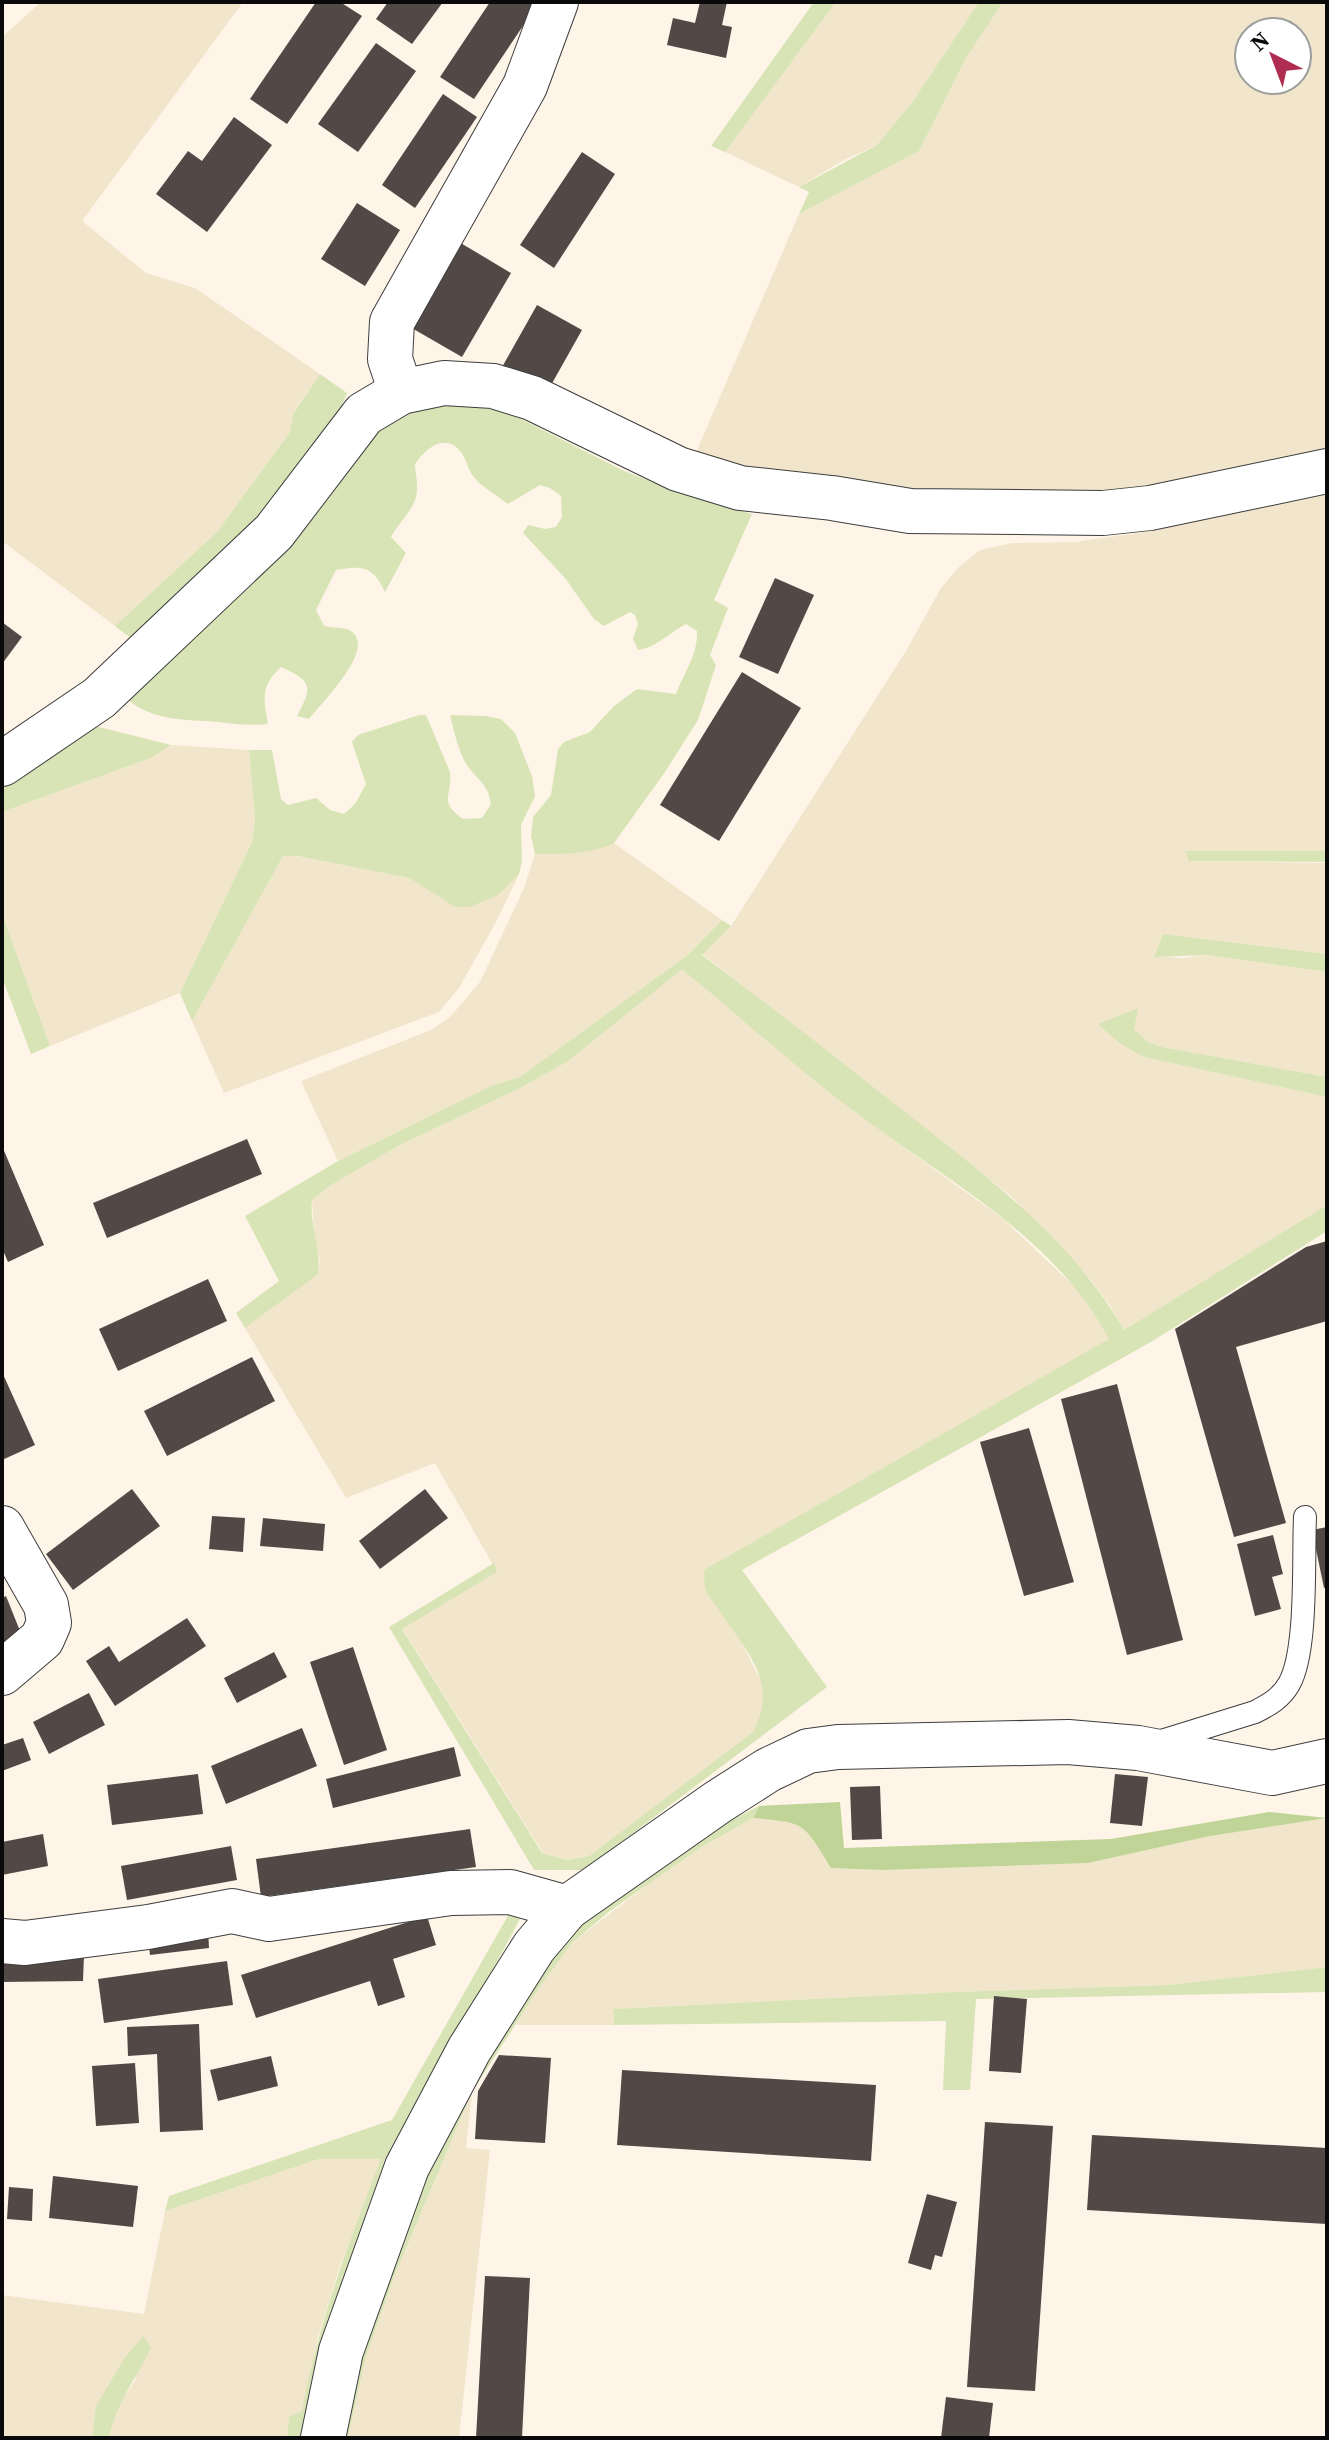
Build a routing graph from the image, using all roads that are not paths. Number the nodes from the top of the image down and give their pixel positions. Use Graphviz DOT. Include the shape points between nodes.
graph roads {
  1 [pos="556,2"];
  2 [pos="401,392"];
  3 [pos="1327,471"];
  4 [pos="2,764"];
  5 [pos="1305,1517"];
  6 [pos="2,1528"];
  7 [pos="2,1673"];
  8 [pos="1138,1748"];
  9 [pos="1327,1761"];
  10 [pos="567,1908"];
  11 [pos="2,1941"];
  12 [pos="323,2438"];
  1 -- 2 [label="street" via="525,86 392,322 390,359"];
  2 -- 3 [label="street" via="444,383 493,386 532,398 678,469 740,488 910,511 1119,511"];
  2 -- 4 [label="street" via="364,414 274,532 99,698"];
  5 -- 8 [label="lane" via="1300,1653 1289,1684 1271,1705 1255,1712"];
  6 -- 7 [label="street" via="46,1605 49,1623 42,1639"];
  8 -- 9 [label="street" via="1272,1773"];
  8 -- 10 [label="street" via="1068,1742 808,1751 718,1802"];
  10 -- 11 [label="street" via="510,1892 451,1893 269,1919 232,1911 148,1927 25,1943"];
  10 -- 12 [label="street" via="508,1987 407,2167 341,2351"];
}
